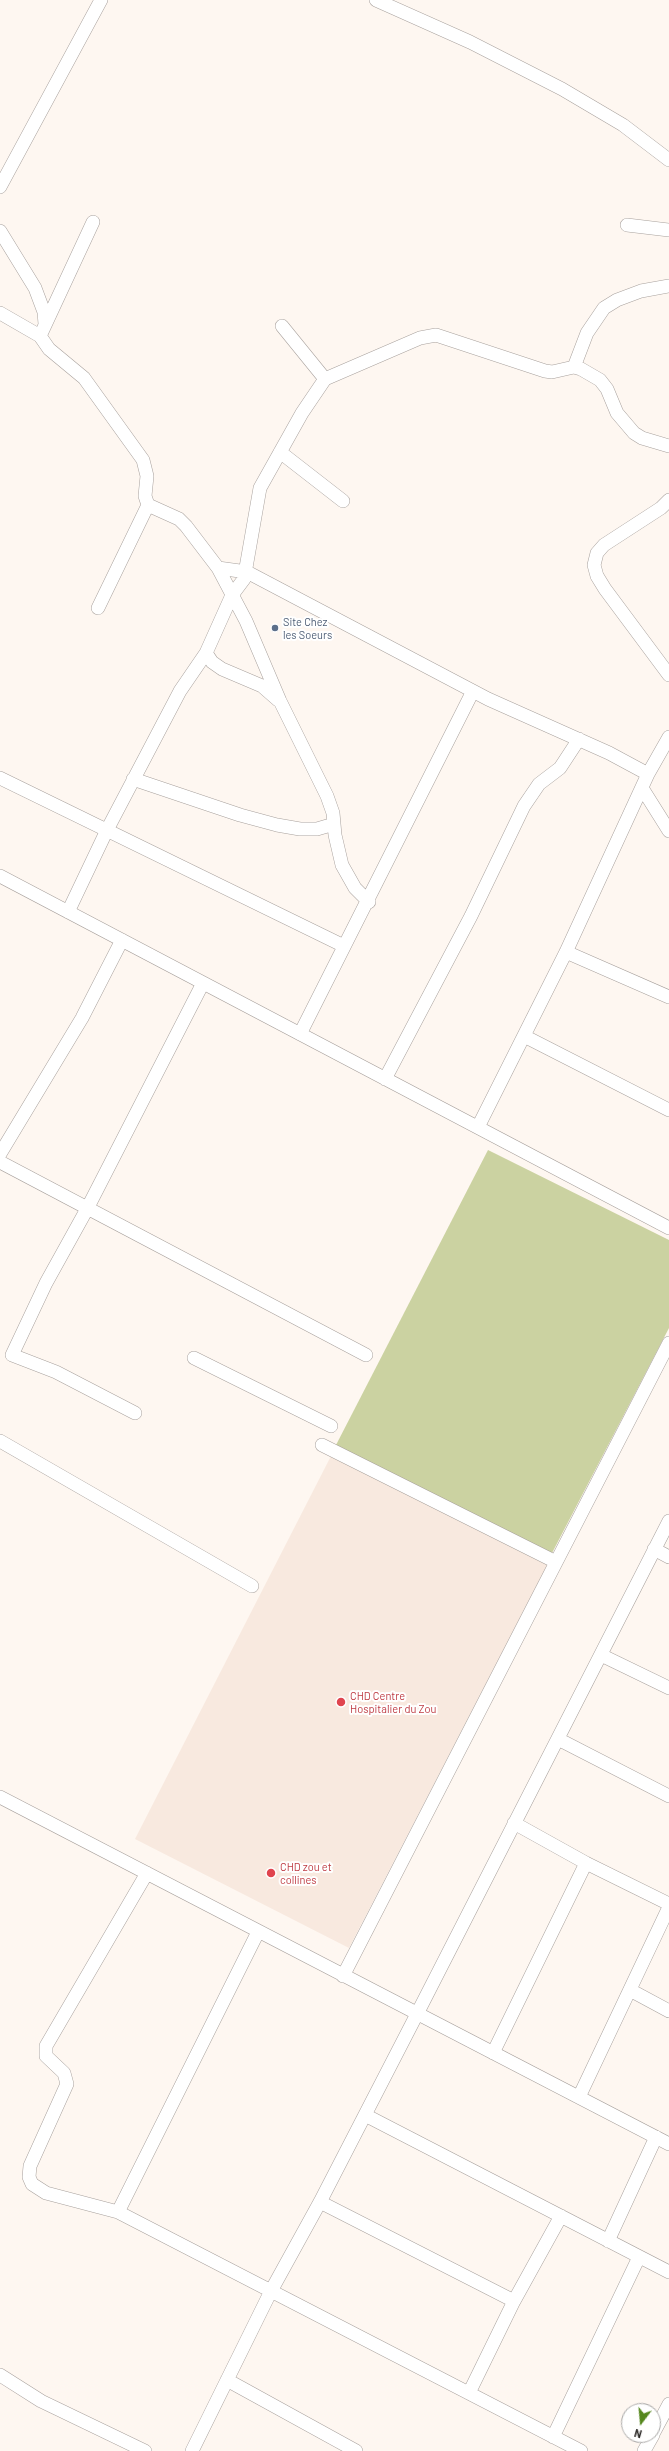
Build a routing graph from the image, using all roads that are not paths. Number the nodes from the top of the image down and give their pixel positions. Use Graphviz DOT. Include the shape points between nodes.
graph roads {
  1 [pos="101,0"];
  2 [pos="376,0"];
  3 [pos="669,160"];
  4 [pos="0,187"];
  5 [pos="93,222"];
  6 [pos="627,225"];
  7 [pos="669,230"];
  8 [pos="0,231"];
  9 [pos="669,286"];
  10 [pos="0,313"];
  11 [pos="282,326"];
  12 [pos="43,330"];
  13 [pos="574,367"];
  14 [pos="325,379"];
  15 [pos="669,446"];
  16 [pos="280,452"];
  17 [pos="669,500"];
  18 [pos="343,501"];
  19 [pos="148,505"];
  20 [pos="218,568"];
  21 [pos="247,572"];
  22 [pos="232,595"];
  23 [pos="98,608"];
  24 [pos="206,653"];
  25 [pos="669,675"];
  26 [pos="473,691"];
  27 [pos="280,701"];
  28 [pos="669,737"];
  29 [pos="579,739"];
  30 [pos="648,774"];
  31 [pos="0,778"];
  32 [pos="134,780"];
  33 [pos="642,788"];
  34 [pos="334,824"];
  35 [pos="107,830"];
  36 [pos="669,831"];
  37 [pos="0,876"];
  38 [pos="369,902"];
  39 [pos="68,912"];
  40 [pos="122,940"];
  41 [pos="344,946"];
  42 [pos="566,952"];
  43 [pos="203,983"];
  44 [pos="669,997"];
  45 [pos="300,1034"];
  46 [pos="524,1036"];
  47 [pos="385,1079"];
  48 [pos="669,1110"];
  49 [pos="478,1127"];
  50 [pos="0,1154"];
  51 [pos="0,1162"];
  52 [pos="87,1209"];
  53 [pos="669,1228"];
  54 [pos="669,1343"];
  55 [pos="366,1355"];
  56 [pos="194,1358"];
  57 [pos="135,1413"];
  58 [pos="331,1426"];
  59 [pos="0,1441"];
  60 [pos="322,1445"];
  61 [pos="669,1521"];
  62 [pos="654,1549"];
  63 [pos="669,1557"];
  64 [pos="556,1562"];
  65 [pos="252,1586"];
  66 [pos="600,1654"];
  67 [pos="669,1688"];
  68 [pos="558,1739"];
  69 [pos="669,1796"];
  70 [pos="0,1797"];
  71 [pos="514,1823"];
  72 [pos="586,1863"];
  73 [pos="147,1873"];
  74 [pos="669,1904"];
  75 [pos="669,1908"];
  76 [pos="258,1932"];
  77 [pos="343,1976"];
  78 [pos="630,1990"];
  79 [pos="669,2011"];
  80 [pos="418,2014"];
  81 [pos="493,2053"];
  82 [pos="579,2097"];
  83 [pos="365,2115"];
  84 [pos="656,2137"];
  85 [pos="669,2144"];
  86 [pos="320,2202"];
  87 [pos="118,2212"];
  88 [pos="561,2216"];
  89 [pos="608,2241"];
  90 [pos="639,2257"];
  91 [pos="669,2272"];
  92 [pos="272,2291"];
  93 [pos="514,2301"];
  94 [pos="0,2375"];
  95 [pos="227,2380"];
  96 [pos="470,2393"];
  97 [pos="669,2404"];
  98 [pos="661,2420"];
  99 [pos="553,2437"];
  100 [pos="563,2447"];
  101 [pos="145,2451"];
  102 [pos="192,2451"];
  103 [pos="356,2451"];
  104 [pos="581,2451"];
  1 -- 4 [label="street"];
  2 -- 3 [label="street" via="470,42 562,89 623,125"];
  5 -- 12 [label="street"];
  6 -- 7 [label="street"];
  8 -- 12 [label="street" via="35,288 44,312"];
  9 -- 13 [label="street" via="641,291 604,308 587,333"];
  10 -- 12 [label="street"];
  11 -- 14 [label="street"];
  12 -- 19 [label="street" via="49,349 84,378 143,460 147,476 144,496"];
  13 -- 14 [label="street" via="545,371 431,335"];
  13 -- 15 [label="street" via="600,380 618,412 634,433"];
  14 -- 16 [label="street"];
  16 -- 18 [label="street"];
  16 -- 21 [label="street" via="260,488"];
  17 -- 25 [label="street" via="656,512 604,545 594,565 605,589"];
  19 -- 20 [label="street" via="179,519"];
  19 -- 23 [label="street"];
  20 -- 21 [label="street"];
  20 -- 22 [label="street"];
  21 -- 22 [label="street" via="241,585"];
  21 -- 26 [label="street"];
  22 -- 24 [label="street"];
  22 -- 27 [label="street" via="246,621"];
  24 -- 27 [label="street" via="212,662 222,669 262,686"];
  24 -- 32 [label="street" via="180,691"];
  26 -- 29 [label="street"];
  26 -- 38 [label="street"];
  27 -- 34 [label="street" via="327,796"];
  28 -- 30 [label="street"];
  29 -- 30 [label="street"];
  29 -- 47 [label="street" via="560,768 539,784 524,806 471,916"];
  30 -- 33 [label="street"];
  31 -- 35 [label="street"];
  32 -- 34 [label="street" via="278,825 317,829"];
  32 -- 35 [label="street"];
  33 -- 36 [label="street"];
  33 -- 42 [label="street"];
  34 -- 38 [label="street" via="342,865 355,888"];
  35 -- 39 [label="street"];
  35 -- 41 [label="street"];
  37 -- 39 [label="street"];
  38 -- 41 [label="street"];
  39 -- 40 [label="street"];
  40 -- 43 [label="street"];
  40 -- 50 [label="street" via="82,1018"];
  41 -- 45 [label="street"];
  42 -- 44 [label="street"];
  42 -- 46 [label="street"];
  43 -- 45 [label="street"];
  43 -- 52 [label="street"];
  45 -- 47 [label="street"];
  46 -- 48 [label="street"];
  46 -- 49 [label="street"];
  47 -- 49 [label="street"];
  49 -- 53 [label="street"];
  51 -- 52 [label="street"];
  52 -- 55 [label="street"];
  52 -- 57 [label="street" via="46,1283 12,1355 56,1372"];
  54 -- 64 [label="street"];
  56 -- 58 [label="street"];
  59 -- 65 [label="street"];
  60 -- 64 [label="street"];
  61 -- 62 [label="street"];
  62 -- 63 [label="street"];
  62 -- 66 [label="street"];
  64 -- 77 [label="street"];
  66 -- 67 [label="street"];
  66 -- 68 [label="street"];
  68 -- 69 [label="street"];
  68 -- 71 [label="street"];
  70 -- 73 [label="street"];
  71 -- 72 [label="street"];
  71 -- 80 [label="street"];
  72 -- 74 [label="street"];
  72 -- 81 [label="street"];
  73 -- 76 [label="street"];
  73 -- 87 [label="street" via="46,2046 46,2056 64,2072 68,2084 30,2166 29,2177 36,2188 46,2193"];
  75 -- 78 [label="street"];
  76 -- 77 [label="street"];
  76 -- 87 [label="street"];
  77 -- 80 [label="street"];
  78 -- 79 [label="street"];
  78 -- 82 [label="street"];
  80 -- 81 [label="street"];
  80 -- 83 [label="street"];
  81 -- 82 [label="street"];
  82 -- 84 [label="street"];
  83 -- 86 [label="street"];
  83 -- 88 [label="street"];
  84 -- 85 [label="street"];
  84 -- 89 [label="street"];
  86 -- 92 [label="street"];
  86 -- 93 [label="street"];
  87 -- 92 [label="street"];
  88 -- 89 [label="street"];
  88 -- 93 [label="street"];
  89 -- 90 [label="street"];
  90 -- 91 [label="street"];
  90 -- 99 [label="street"];
  92 -- 95 [label="street"];
  92 -- 96 [label="street"];
  93 -- 96 [label="street"];
  94 -- 101 [label="street" via="42,2401"];
  95 -- 102 [label="street"];
  95 -- 103 [label="street"];
  96 -- 99 [label="street"];
  97 -- 98 [label="street"];
  99 -- 100 [label="street"];
  100 -- 104 [label="street"];
}
